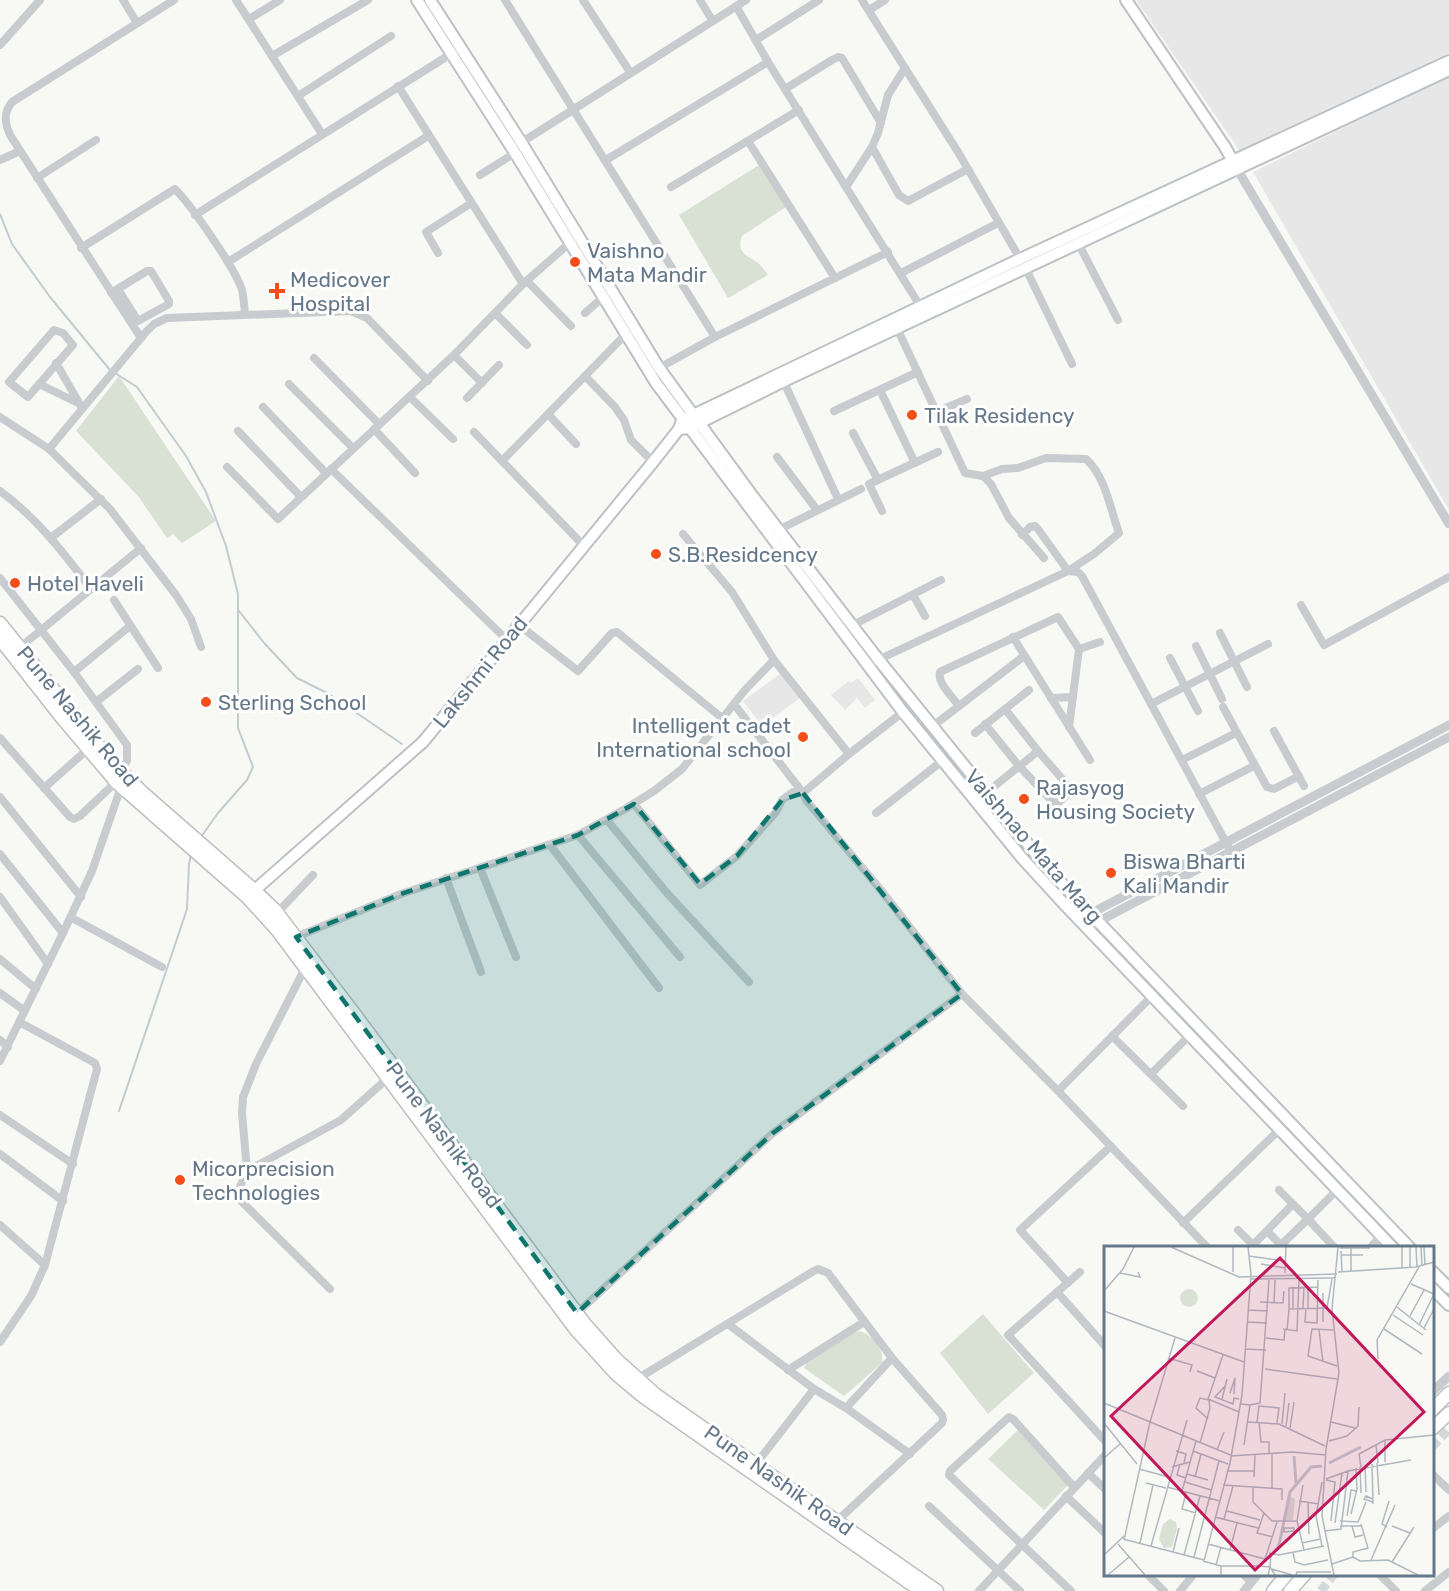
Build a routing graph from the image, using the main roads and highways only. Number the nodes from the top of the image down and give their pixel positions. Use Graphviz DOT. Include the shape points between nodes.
graph roads {
  1 [pos="417,0"];
  2 [pos="430,0"];
  3 [pos="1126,0"];
  4 [pos="456,51"];
  5 [pos="1449,61"];
  6 [pos="1449,70"];
  7 [pos="516,148"];
  8 [pos="1235,165"];
  9 [pos="1076,239"];
  10 [pos="924,311"];
  11 [pos="688,423"];
  12 [pos="0,624"];
  13 [pos="0,639"];
  14 [pos="16,650"];
  15 [pos="119,780"];
  16 [pos="251,894"];
  17 [pos="1386,1222"];
  18 [pos="1379,1234"];
  19 [pos="1391,1246"];
  20 [pos="1408,1246"];
  21 [pos="1434,1273"];
  22 [pos="1449,1288"];
  23 [pos="1434,1290"];
  24 [pos="1449,1305"];
  25 [pos="1449,1393"];
  26 [pos="1434,1408"];
  27 [pos="1449,1413"];
  28 [pos="1434,1427"];
  29 [pos="1286,1576"];
  30 [pos="1304,1576"];
  31 [pos="921,1591"];
  32 [pos="937,1591"];
  33 [pos="1273,1591"];
  34 [pos="1290,1591"];
  1 -- 4 [label="main road"];
  2 -- 4 [label="main road"];
  3 -- 8 [label="main road"];
  4 -- 7 [label="main road"];
  5 -- 8 [label="main road"];
  6 -- 8 [label="main road"];
  7 -- 11 [label="main road" via="579,236"];
  7 -- 11 [label="main road" via="625,335"];
  8 -- 9 [label="main road"];
  9 -- 10 [label="main road" via="1026,269"];
  9 -- 10 [label="main road" via="1020,259"];
  10 -- 11 [label="main road"];
  11 -- 16 [label="main road, Lakshmi Road" via="423,742"];
  11 -- 17 [label="main road, Vaishnao Mata Marg" via="780,529 878,659 1048,869"];
  11 -- 18 [label="main road, Vaishnao Mata Marg" via="903,712 1022,858"];
  12 -- 14 [label="main road, Pune Nashik Road"];
  13 -- 14 [label="main road, Pune Nashik Road"];
  14 -- 15 [label="main road, Pune Nashik Road" via="57,696"];
  14 -- 15 [label="main road, Pune Nashik Road" via="88,749"];
  15 -- 16 [label="main road, Pune Nashik Road" via="143,793"];
  16 -- 31 [label="main road, Pune Nashik Road" via="576,1330 616,1374 682,1425"];
  16 -- 32 [label="main road, Pune Nashik Road" via="277,913 296,937 577,1313 616,1359 672,1406"];
  17 -- 18 [label="main road"];
  17 -- 20 [label="main road, Vaishnao Mata Marg"];
  18 -- 19 [label="main road, Vaishnao Mata Marg"];
  21 -- 22 [label="main road"];
  23 -- 24 [label="main road"];
  25 -- 26 [label="main road"];
  27 -- 28 [label="main road"];
  29 -- 33 [label="main road"];
  30 -- 34 [label="main road"];
}
